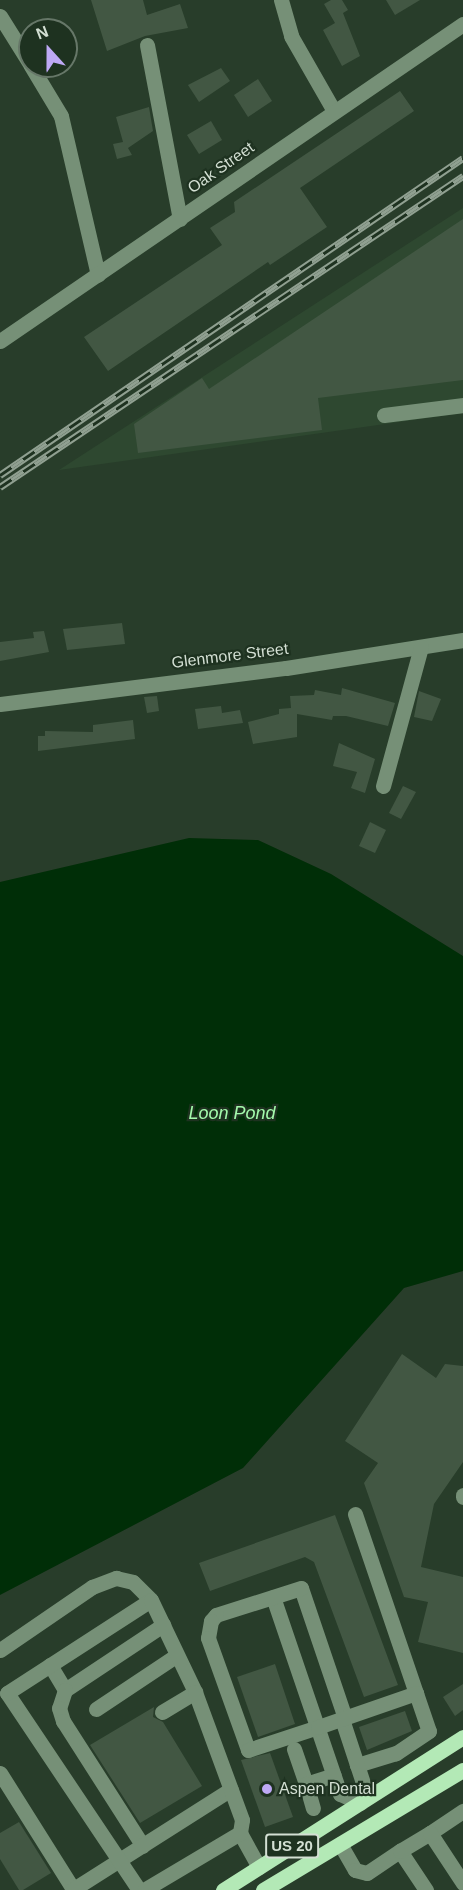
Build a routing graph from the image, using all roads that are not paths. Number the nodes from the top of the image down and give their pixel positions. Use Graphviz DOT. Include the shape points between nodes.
graph roads {
  1 [pos="281,0"];
  2 [pos="0,16"];
  3 [pos="463,24"];
  4 [pos="18,44"];
  5 [pos="147,45"];
  6 [pos="39,78"];
  7 [pos="334,111"];
  8 [pos="180,219"];
  9 [pos="98,275"];
  10 [pos="0,341"];
  11 [pos="463,405"];
  12 [pos="384,415"];
  13 [pos="463,640"];
  14 [pos="421,647"];
  15 [pos="0,704"];
  16 [pos="383,786"];
  17 [pos="355,1514"];
  18 [pos="273,1597"];
  19 [pos="151,1600"];
  20 [pos="162,1625"];
  21 [pos="0,1650"];
  22 [pos="177,1655"];
  23 [pos="50,1665"];
  24 [pos="66,1690"];
  25 [pos="195,1692"];
  26 [pos="416,1693"];
  27 [pos="4,1696"];
  28 [pos="96,1709"];
  29 [pos="162,1712"];
  30 [pos="343,1718"];
  31 [pos="318,1727"];
  32 [pos="463,1737"];
  33 [pos="294,1749"];
  34 [pos="357,1766"];
  35 [pos="463,1770"];
  36 [pos="0,1773"];
  37 [pos="334,1775"];
  38 [pos="306,1784"];
  39 [pos="231,1789"];
  40 [pos="360,1803"];
  41 [pos="314,1808"];
  42 [pos="463,1811"];
  43 [pos="240,1833"];
  44 [pos="430,1833"];
  45 [pos="340,1844"];
  46 [pos="143,1846"];
  47 [pos="400,1851"];
  48 [pos="120,1861"];
  49 [pos="259,1867"];
  50 [pos="463,1883"];
  51 [pos="273,1887"];
  52 [pos="73,1890"];
  53 [pos="139,1890"];
  54 [pos="144,1890"];
  55 [pos="223,1890"];
  56 [pos="426,1890"];
  1 -- 7 [label="street" via="291,36"];
  2 -- 4 [label="street"];
  3 -- 7 [label="street, Oak Street"];
  5 -- 8 [label="street"];
  6 -- 9 [label="street" via="61,116"];
  7 -- 8 [label="street, Oak Street"];
  8 -- 9 [label="street, Oak Street"];
  9 -- 10 [label="street, Oak Street"];
  11 -- 12 [label="street"];
  13 -- 14 [label="street, Glenmore Street"];
  14 -- 15 [label="street, Glenmore Street"];
  14 -- 16 [label="street"];
  17 -- 26 [label="street"];
  18 -- 30 [label="street" via="301,1588"];
  18 -- 31 [label="street"];
  18 -- 31 [label="street" via="216,1615 208,1638 248,1750"];
  19 -- 20 [label="street"];
  19 -- 21 [label="street" via="133,1582 116,1578 92,1587"];
  19 -- 23 [label="street"];
  20 -- 22 [label="street"];
  20 -- 24 [label="street"];
  22 -- 25 [label="street"];
  22 -- 28 [label="street"];
  23 -- 24 [label="street"];
  23 -- 27 [label="street"];
  24 -- 46 [label="street" via="59,1708 63,1722"];
  25 -- 29 [label="street"];
  25 -- 39 [label="street"];
  26 -- 30 [label="street"];
  26 -- 34 [label="street" via="429,1731 396,1753"];
  27 -- 48 [label="street"];
  30 -- 31 [label="street"];
  30 -- 34 [label="street"];
  31 -- 37 [label="street"];
  32 -- 40 [label="main road, US 20"];
  33 -- 38 [label="street"];
  34 -- 40 [label="street" via="364,1786"];
  35 -- 45 [label="main road, US 20"];
  36 -- 52 [label="street"];
  37 -- 38 [label="street"];
  37 -- 40 [label="street" via="340,1794"];
  38 -- 41 [label="street"];
  39 -- 43 [label="street" via="242,1820"];
  39 -- 46 [label="street"];
  40 -- 49 [label="main road, US 20"];
  42 -- 44 [label="street"];
  43 -- 49 [label="street"];
  43 -- 54 [label="street"];
  44 -- 47 [label="street"];
  44 -- 50 [label="street"];
  45 -- 47 [label="street" via="355,1870 367,1873"];
  45 -- 51 [label="main road, US 20"];
  46 -- 48 [label="street"];
  47 -- 56 [label="street"];
  48 -- 52 [label="street"];
  48 -- 53 [label="street"];
  49 -- 55 [label="main road, US 20"];
}
